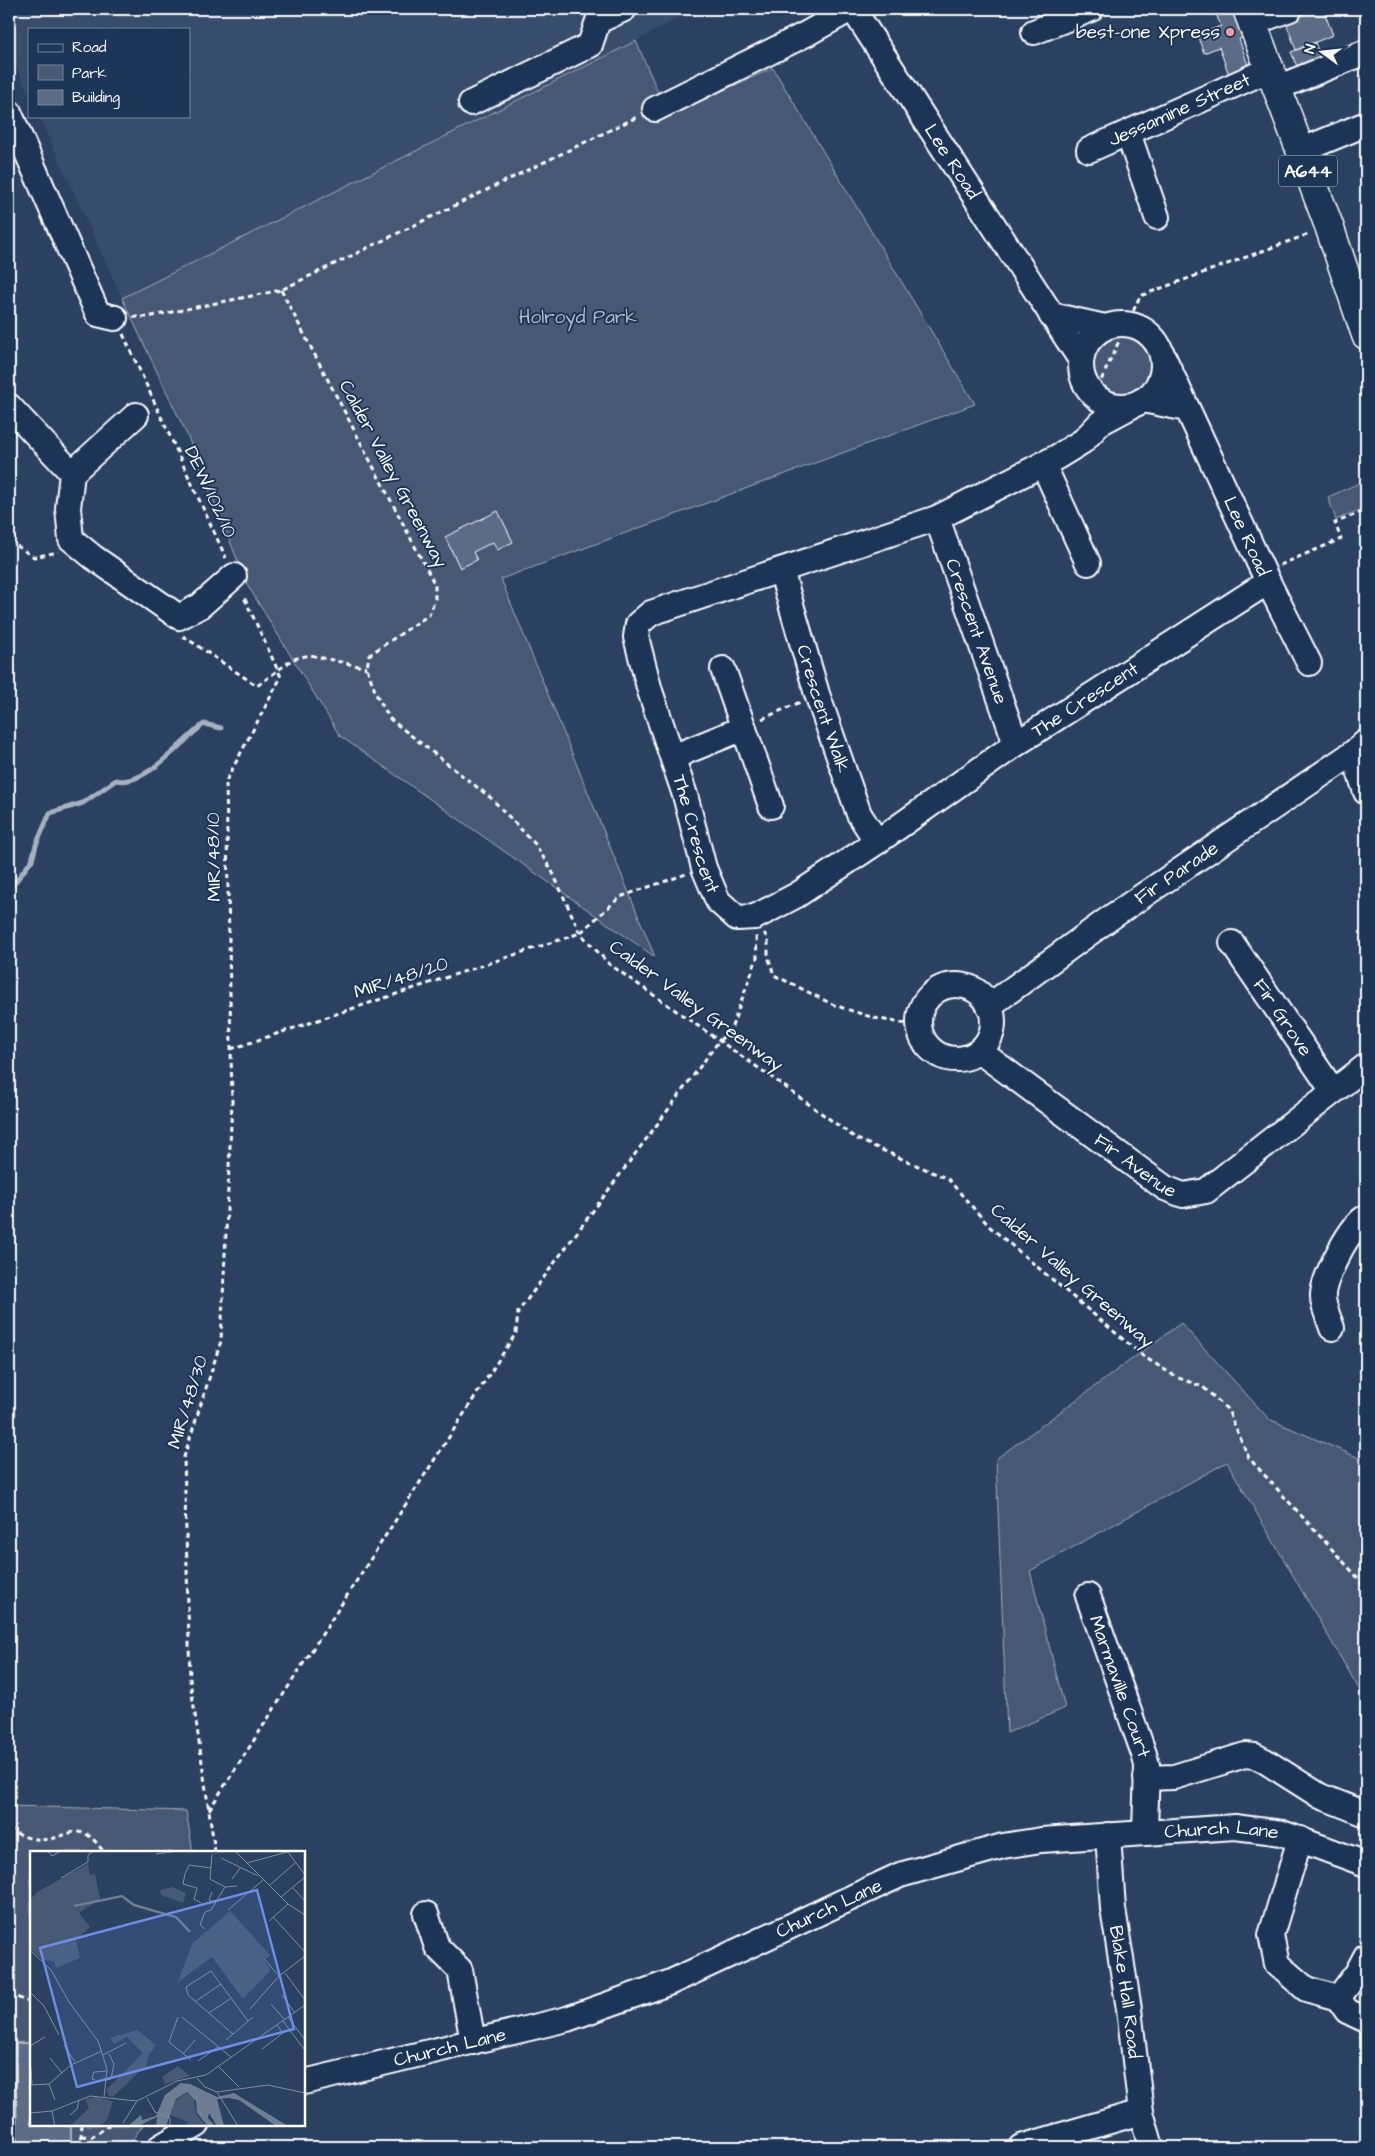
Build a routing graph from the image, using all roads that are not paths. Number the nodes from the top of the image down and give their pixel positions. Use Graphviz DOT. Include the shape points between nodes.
graph roads {
  1 [pos="624,9"];
  2 [pos="852,9"];
  3 [pos="1091,9"];
  4 [pos="1290,9"];
  5 [pos="1250,16"];
  6 [pos="1034,32"];
  7 [pos="1366,52"];
  8 [pos="1274,78"];
  9 [pos="470,104"];
  10 [pos="655,109"];
  11 [pos="9,112"];
  12 [pos="1366,124"];
  13 [pos="1128,133"];
  14 [pos="1089,150"];
  15 [pos="1300,151"];
  16 [pos="1157,217"];
  17 [pos="1051,315"];
  18 [pos="115,318"];
  19 [pos="1116,326"];
  20 [pos="1366,335"];
  21 [pos="1162,354"];
  22 [pos="1081,360"];
  23 [pos="1143,400"];
  24 [pos="1100,407"];
  25 [pos="1187,408"];
  26 [pos="12,415"];
  27 [pos="136,415"];
  28 [pos="1043,464"];
  29 [pos="72,473"];
  30 [pos="937,518"];
  31 [pos="1088,563"];
  32 [pos="780,570"];
  33 [pos="234,576"];
  34 [pos="1266,577"];
  35 [pos="1309,663"];
  36 [pos="723,669"];
  37 [pos="744,728"];
  38 [pos="1016,744"];
  39 [pos="1360,748"];
  40 [pos="674,758"];
  41 [pos="1366,792"];
  42 [pos="771,806"];
  43 [pos="877,842"];
  44 [pos="1232,943"];
  45 [pos="989,1006"];
  46 [pos="979,1050"];
  47 [pos="1366,1066"];
  48 [pos="1333,1091"];
  49 [pos="1366,1217"];
  50 [pos="1332,1328"];
  51 [pos="1088,1596"];
  52 [pos="1146,1778"];
  53 [pos="1366,1814"];
  54 [pos="1145,1832"];
  55 [pos="1108,1834"];
  56 [pos="1300,1839"];
  57 [pos="1366,1864"];
  58 [pos="426,1914"];
  59 [pos="1362,1965"];
  60 [pos="1338,1998"];
  61 [pos="1366,2020"];
  62 [pos="473,2042"];
  63 [pos="305,2082"];
  64 [pos="1141,2112"];
  65 [pos="195,2126"];
  66 [pos="160,2147"];
  67 [pos="1021,2147"];
  68 [pos="1151,2147"];
  1 -- 9 [label="street" via="598,21 590,45"];
  2 -- 10 [label="street"];
  2 -- 17 [label="street, Lee Road"];
  3 -- 6 [label="street"];
  4 -- 5 [label="street"];
  5 -- 8 [label="highway, A644"];
  7 -- 8 [label="street, Jessamine Street"];
  8 -- 13 [label="street, Jessamine Street"];
  8 -- 15 [label="highway, A644"];
  11 -- 18 [label="street" via="98,314"];
  12 -- 15 [label="street"];
  13 -- 14 [label="street, Jessamine Street"];
  13 -- 16 [label="street"];
  15 -- 20 [label="highway, A644"];
  17 -- 19 [label="street, Lee Road"];
  17 -- 22 [label="street, Lee Road"];
  19 -- 21 [label="street, Lee Road" via="1145,331"];
  19 -- 22 [label="street" via="1093,335"];
  21 -- 23 [label="street" via="1160,381"];
  21 -- 25 [label="street, Lee Road"];
  22 -- 24 [label="street, Lee Road" via="1086,386"];
  23 -- 24 [label="street, The Crescent"];
  23 -- 25 [label="street"];
  24 -- 28 [label="street, The Crescent" via="1083,441"];
  25 -- 34 [label="street, Lee Road"];
  26 -- 29 [label="street"];
  27 -- 29 [label="street"];
  28 -- 30 [label="street, The Crescent"];
  28 -- 31 [label="street"];
  29 -- 33 [label="street" via="68,508 71,539 179,617 200,606"];
  30 -- 32 [label="street, The Crescent"];
  30 -- 38 [label="street, Crescent Avenue"];
  32 -- 40 [label="street, The Crescent" via="651,613 638,624 636,638"];
  32 -- 43 [label="street, Crescent Walk" via="817,694 859,814"];
  34 -- 35 [label="street, Lee Road"];
  34 -- 38 [label="street, The Crescent"];
  36 -- 37 [label="street"];
  37 -- 40 [label="street"];
  37 -- 42 [label="street"];
  38 -- 43 [label="street, The Crescent"];
  39 -- 41 [label="street"];
  39 -- 45 [label="street, Fir Parade" via="1110,918"];
  40 -- 43 [label="street, The Crescent" via="704,868 718,901 737,918 755,917 797,895"];
  44 -- 48 [label="street, Fir Grove"];
  45 -- 46 [label="street" via="992,1030"];
  45 -- 46 [label="street" via="974,989 951,985 930,995 919,1015 922,1037 937,1053 947,1058 969,1056"];
  46 -- 48 [label="street, Fir Avenue" via="1165,1188 1183,1194 1206,1191"];
  47 -- 48 [label="street, Fir Avenue"];
  49 -- 50 [label="street" via="1354,1228 1338,1253 1324,1289 1324,1303"];
  51 -- 52 [label="street, Marmaville Court" via="1144,1754"];
  52 -- 53 [label="street, Marmaville Court" via="1174,1777 1245,1755 1255,1756 1320,1796"];
  52 -- 54 [label="street, Marmaville Court"];
  54 -- 55 [label="street, Church Lane"];
  54 -- 56 [label="street, Church Lane" via="1235,1827 1282,1833"];
  55 -- 62 [label="street, Church Lane" via="1003,1846 900,1875 671,1982 567,2019"];
  55 -- 64 [label="street, Blake Hall Road" via="1113,1909"];
  56 -- 57 [label="street, Church Lane"];
  56 -- 60 [label="street" via="1271,1934 1277,1964 1306,1989"];
  58 -- 62 [label="street" via="437,1947 460,1970"];
  59 -- 60 [label="street"];
  60 -- 61 [label="street" via="1347,2011"];
  62 -- 63 [label="street, Church Lane"];
  64 -- 67 [label="street"];
  64 -- 68 [label="street, Blake Hall Road"];
  65 -- 66 [label="street"];
}
